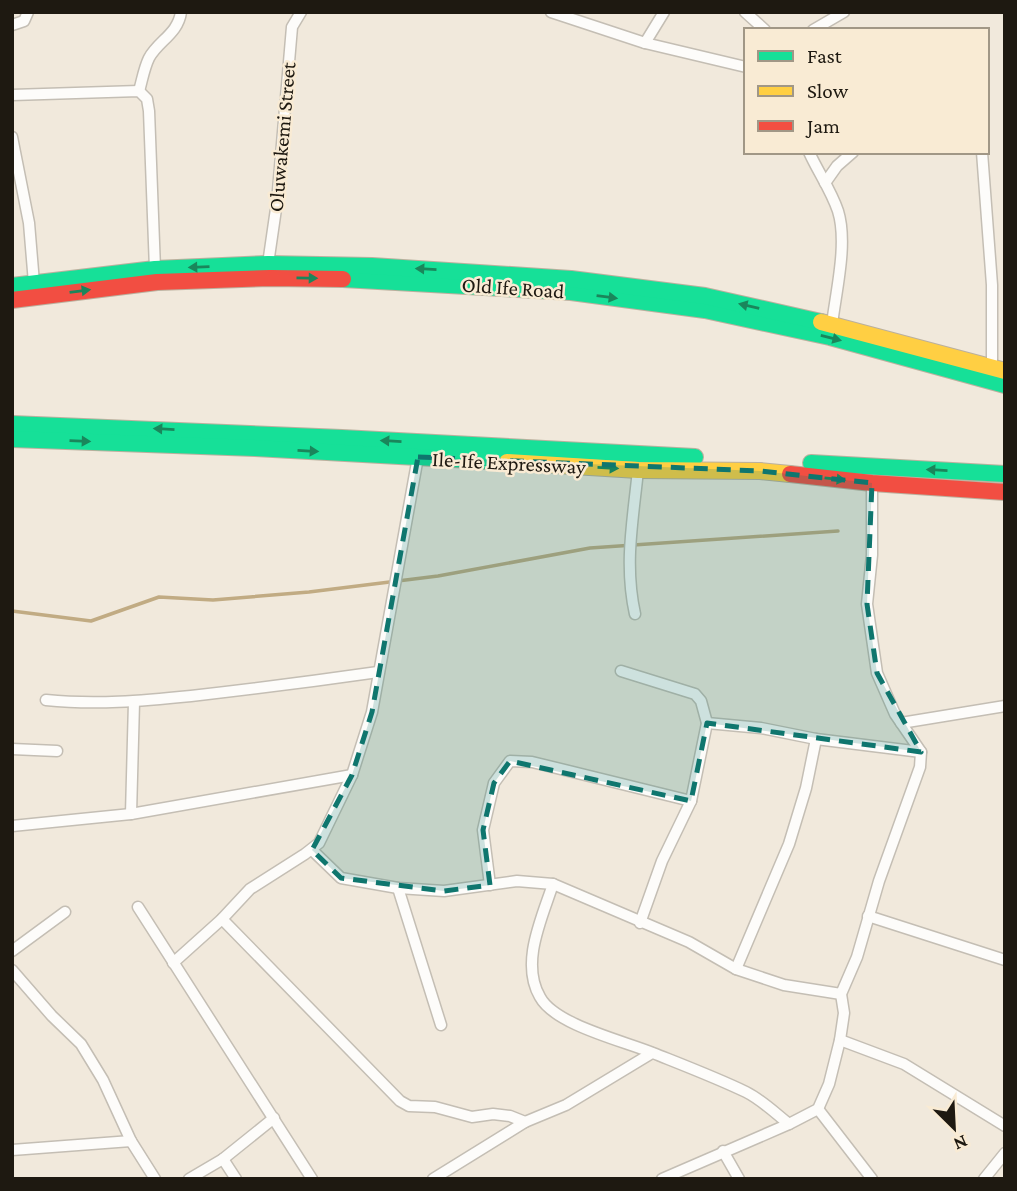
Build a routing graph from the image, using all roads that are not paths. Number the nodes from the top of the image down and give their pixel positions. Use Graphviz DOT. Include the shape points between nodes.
graph roads {
  1 [pos="28,12"];
  2 [pos="181,12"];
  3 [pos="301,12"];
  4 [pos="551,12"];
  5 [pos="664,12"];
  6 [pos="745,12"];
  7 [pos="844,12"];
  8 [pos="12,25"];
  9 [pos="763,28"];
  10 [pos="816,28"];
  11 [pos="645,43"];
  12 [pos="744,67"];
  13 [pos="139,91"];
  14 [pos="12,95"];
  15 [pos="12,138"];
  16 [pos="810,154"];
  17 [pos="851,154"];
  18 [pos="982,154"];
  19 [pos="825,183"];
  20 [pos="268,264"];
  21 [pos="155,269"];
  22 [pos="372,273"];
  23 [pos="34,283"];
  24 [pos="12,286"];
  25 [pos="12,300"];
  26 [pos="832,324"];
  27 [pos="917,354"];
  28 [pos="999,369"];
  29 [pos="1005,385"];
  30 [pos="12,424"];
  31 [pos="12,439"];
  32 [pos="418,457"];
  33 [pos="638,470"];
  34 [pos="1005,474"];
  35 [pos="872,483"];
  36 [pos="1005,492"];
  37 [pos="635,614"];
  38 [pos="621,671"];
  39 [pos="378,672"];
  40 [pos="46,699"];
  41 [pos="134,702"];
  42 [pos="1005,706"];
  43 [pos="707,723"];
  44 [pos="901,723"];
  45 [pos="816,739"];
  46 [pos="12,749"];
  47 [pos="57,751"];
  48 [pos="920,752"];
  49 [pos="352,775"];
  50 [pos="691,801"];
  51 [pos="131,814"];
  52 [pos="12,826"];
  53 [pos="312,850"];
  54 [pos="553,884"];
  55 [pos="490,885"];
  56 [pos="398,888"];
  57 [pos="138,907"];
  58 [pos="65,912"];
  59 [pos="868,916"];
  60 [pos="222,919"];
  61 [pos="640,923"];
  62 [pos="12,951"];
  63 [pos="1005,960"];
  64 [pos="173,962"];
  65 [pos="736,969"];
  66 [pos="12,970"];
  67 [pos="841,994"];
  68 [pos="441,1025"];
  69 [pos="840,1040"];
  70 [pos="652,1053"];
  71 [pos="818,1109"];
  72 [pos="274,1118"];
  73 [pos="525,1122"];
  74 [pos="789,1124"];
  75 [pos="1005,1126"];
  76 [pos="131,1141"];
  77 [pos="12,1150"];
  78 [pos="723,1151"];
  79 [pos="1005,1153"];
  80 [pos="223,1159"];
  81 [pos="155,1179"];
  82 [pos="189,1179"];
  83 [pos="236,1179"];
  84 [pos="312,1179"];
  85 [pos="433,1179"];
  86 [pos="662,1179"];
  87 [pos="739,1179"];
  88 [pos="872,1179"];
  89 [pos="984,1179"];
  1 -- 8 [label="street" via="24,21"];
  2 -- 13 [label="street" via="180,22 150,56"];
  3 -- 20 [label="street, Oluwakemi Street" via="292,27"];
  4 -- 11 [label="street"];
  5 -- 11 [label="street"];
  6 -- 9 [label="street"];
  7 -- 10 [label="street"];
  11 -- 12 [label="street"];
  13 -- 14 [label="street"];
  13 -- 21 [label="street" via="147,99 149,111"];
  15 -- 23 [label="street" via="29,223"];
  16 -- 19 [label="street"];
  17 -- 19 [label="street"];
  18 -- 28 [label="street"];
  19 -- 26 [label="street" via="839,215 841,252"];
  20 -- 21 [label="main road, Old Ife Road, one-way"];
  20 -- 22 [label="main road, Old Ife Road"];
  21 -- 23 [label="main road, Old Ife Road"];
  25 -- 22 [label="main road, Old Ife Road, one-way" via="157,282"];
  26 -- 22 [label="main road, Old Ife Road, one-way" via="705,296 583,280"];
  22 -- 27 [label="main road, Old Ife Road, one-way" via="705,310"];
  23 -- 24 [label="main road, Old Ife Road"];
  26 -- 27 [label="main road, Old Ife Road"];
  27 -- 28 [label="main road, Old Ife Road"];
  27 -- 29 [label="main road, Old Ife Road"];
  34 -- 30 [label="main road, Ile-Ife Expressway, one-way"];
  31 -- 32 [label="main road, Ile-Ife Expressway, one-way"];
  32 -- 33 [label="main road, Ile-Ife Expressway, one-way"];
  32 -- 39 [label="street"];
  33 -- 35 [label="main road, Ile-Ife Expressway, one-way" via="760,471"];
  33 -- 37 [label="street" via="629,563"];
  35 -- 36 [label="main road, Ile-Ife Expressway"];
  35 -- 44 [label="street" via="867,604 877,673"];
  38 -- 43 [label="street" via="695,694"];
  39 -- 41 [label="street"];
  39 -- 49 [label="street" via="372,712"];
  40 -- 41 [label="street"];
  41 -- 51 [label="street"];
  42 -- 44 [label="street"];
  43 -- 45 [label="street" via="761,727"];
  43 -- 50 [label="street"];
  44 -- 48 [label="street"];
  45 -- 48 [label="street"];
  45 -- 65 [label="street" via="789,844"];
  46 -- 47 [label="street"];
  48 -- 59 [label="street" via="916,779"];
  49 -- 51 [label="street"];
  49 -- 53 [label="street"];
  50 -- 55 [label="street" via="532,762 510,761 494,783 482,830"];
  50 -- 61 [label="street" via="662,861"];
  51 -- 52 [label="street"];
  53 -- 56 [label="street" via="341,878"];
  53 -- 60 [label="street" via="250,890"];
  54 -- 55 [label="street" via="517,881"];
  54 -- 61 [label="street"];
  54 -- 70 [label="street" via="532,961 540,998 574,1024"];
  55 -- 56 [label="street" via="444,891"];
  56 -- 68 [label="street"];
  57 -- 64 [label="street"];
  58 -- 62 [label="street"];
  59 -- 63 [label="street"];
  59 -- 67 [label="street"];
  60 -- 64 [label="street"];
  60 -- 73 [label="street" via="400,1101 472,1117 493,1114"];
  61 -- 65 [label="street" via="689,942"];
  64 -- 72 [label="street"];
  65 -- 67 [label="street" via="784,985"];
  66 -- 76 [label="street" via="81,1044"];
  67 -- 69 [label="street"];
  69 -- 71 [label="street"];
  69 -- 75 [label="street" via="904,1064"];
  70 -- 73 [label="street" via="566,1105"];
  70 -- 74 [label="street" via="746,1093"];
  71 -- 74 [label="street"];
  71 -- 88 [label="street"];
  72 -- 80 [label="street"];
  72 -- 84 [label="street"];
  73 -- 85 [label="street"];
  74 -- 78 [label="street"];
  76 -- 77 [label="street"];
  76 -- 81 [label="street"];
  78 -- 86 [label="street"];
  78 -- 87 [label="street"];
  79 -- 89 [label="street"];
  80 -- 82 [label="street"];
  80 -- 83 [label="street"];
}
